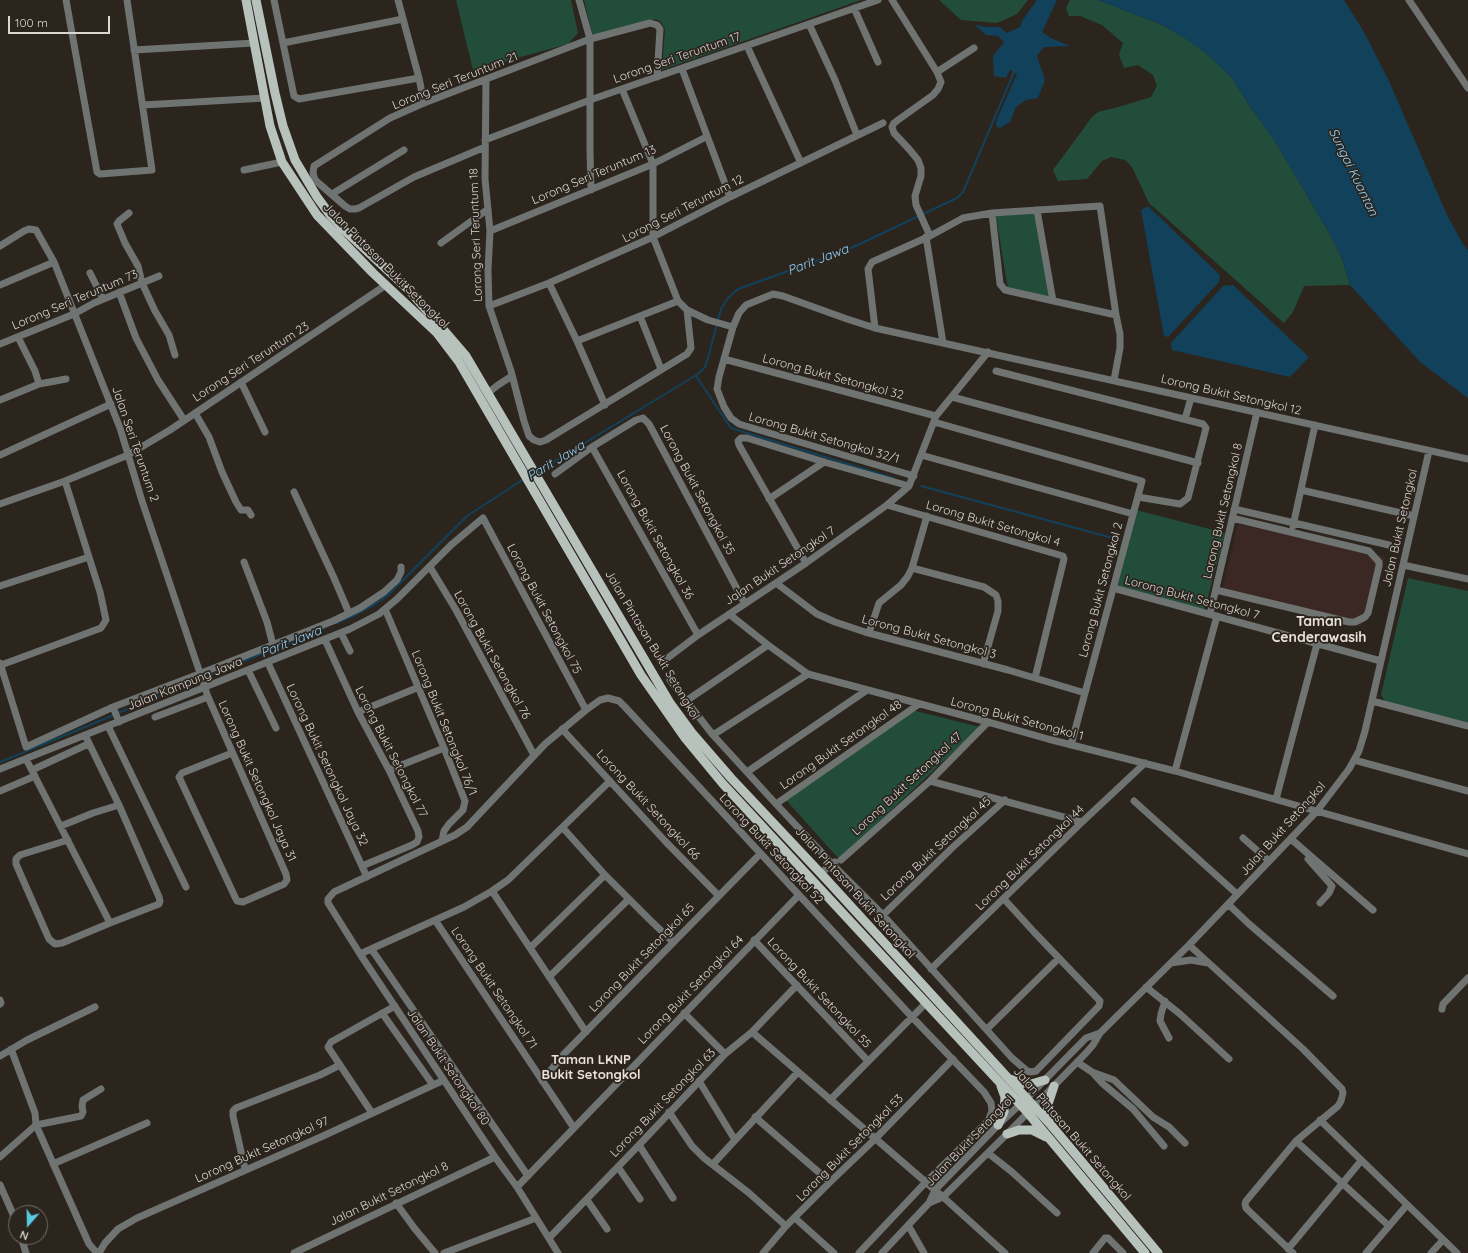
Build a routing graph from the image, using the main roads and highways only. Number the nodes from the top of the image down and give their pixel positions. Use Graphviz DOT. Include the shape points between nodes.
graph roads {
  1 [pos="246,0"];
  2 [pos="257,2"];
  3 [pos="379,262"];
  4 [pos="373,273"];
  5 [pos="1009,1078"];
  6 [pos="1045,1080"];
  7 [pos="1000,1084"];
  8 [pos="1054,1086"];
  9 [pos="1024,1102"];
  10 [pos="1031,1110"];
  11 [pos="998,1125"];
  12 [pos="1051,1125"];
  13 [pos="1007,1134"];
  14 [pos="1053,1143"];
  15 [pos="1145,1253"];
  16 [pos="1158,1253"];
  1 -- 4 [label="main road, Jalan Pintasan Bukit Setongkol" via="270,126 282,162 317,215"];
  2 -- 3 [label="main road, Jalan Pintasan Bukit Setongkol" via="283,126 295,160 331,216"];
  3 -- 4 [label="main road" via="378,269"];
  3 -- 5 [label="main road, Jalan Pintasan Bukit Setongkol" via="410,291 466,356 670,703 692,733"];
  4 -- 7 [label="main road, Jalan Pintasan Bukit Setongkol" via="437,333 459,362 641,675 685,738 723,784 924,1005"];
  5 -- 6 [label="main road" via="1023,1083"];
  5 -- 9 [label="main road, Jalan Pintasan Bukit Setongkol"];
  7 -- 9 [label="main road, Jalan Pintasan Bukit Setongkol"];
  7 -- 11 [label="main road" via="1005,1097 1004,1112"];
  8 -- 12 [label="main road" via="1048,1104"];
  9 -- 10 [label="main road, Jalan Pintasan Bukit Setongkol"];
  10 -- 12 [label="main road, Jalan Pintasan Bukit Setongkol"];
  10 -- 14 [label="main road, Jalan Pintasan Bukit Setongkol"];
  12 -- 16 [label="main road, Jalan Pintasan Bukit Setongkol"];
  13 -- 14 [label="main road" via="1019,1130 1032,1130"];
  14 -- 15 [label="main road, Jalan Pintasan Bukit Setongkol"];
}
